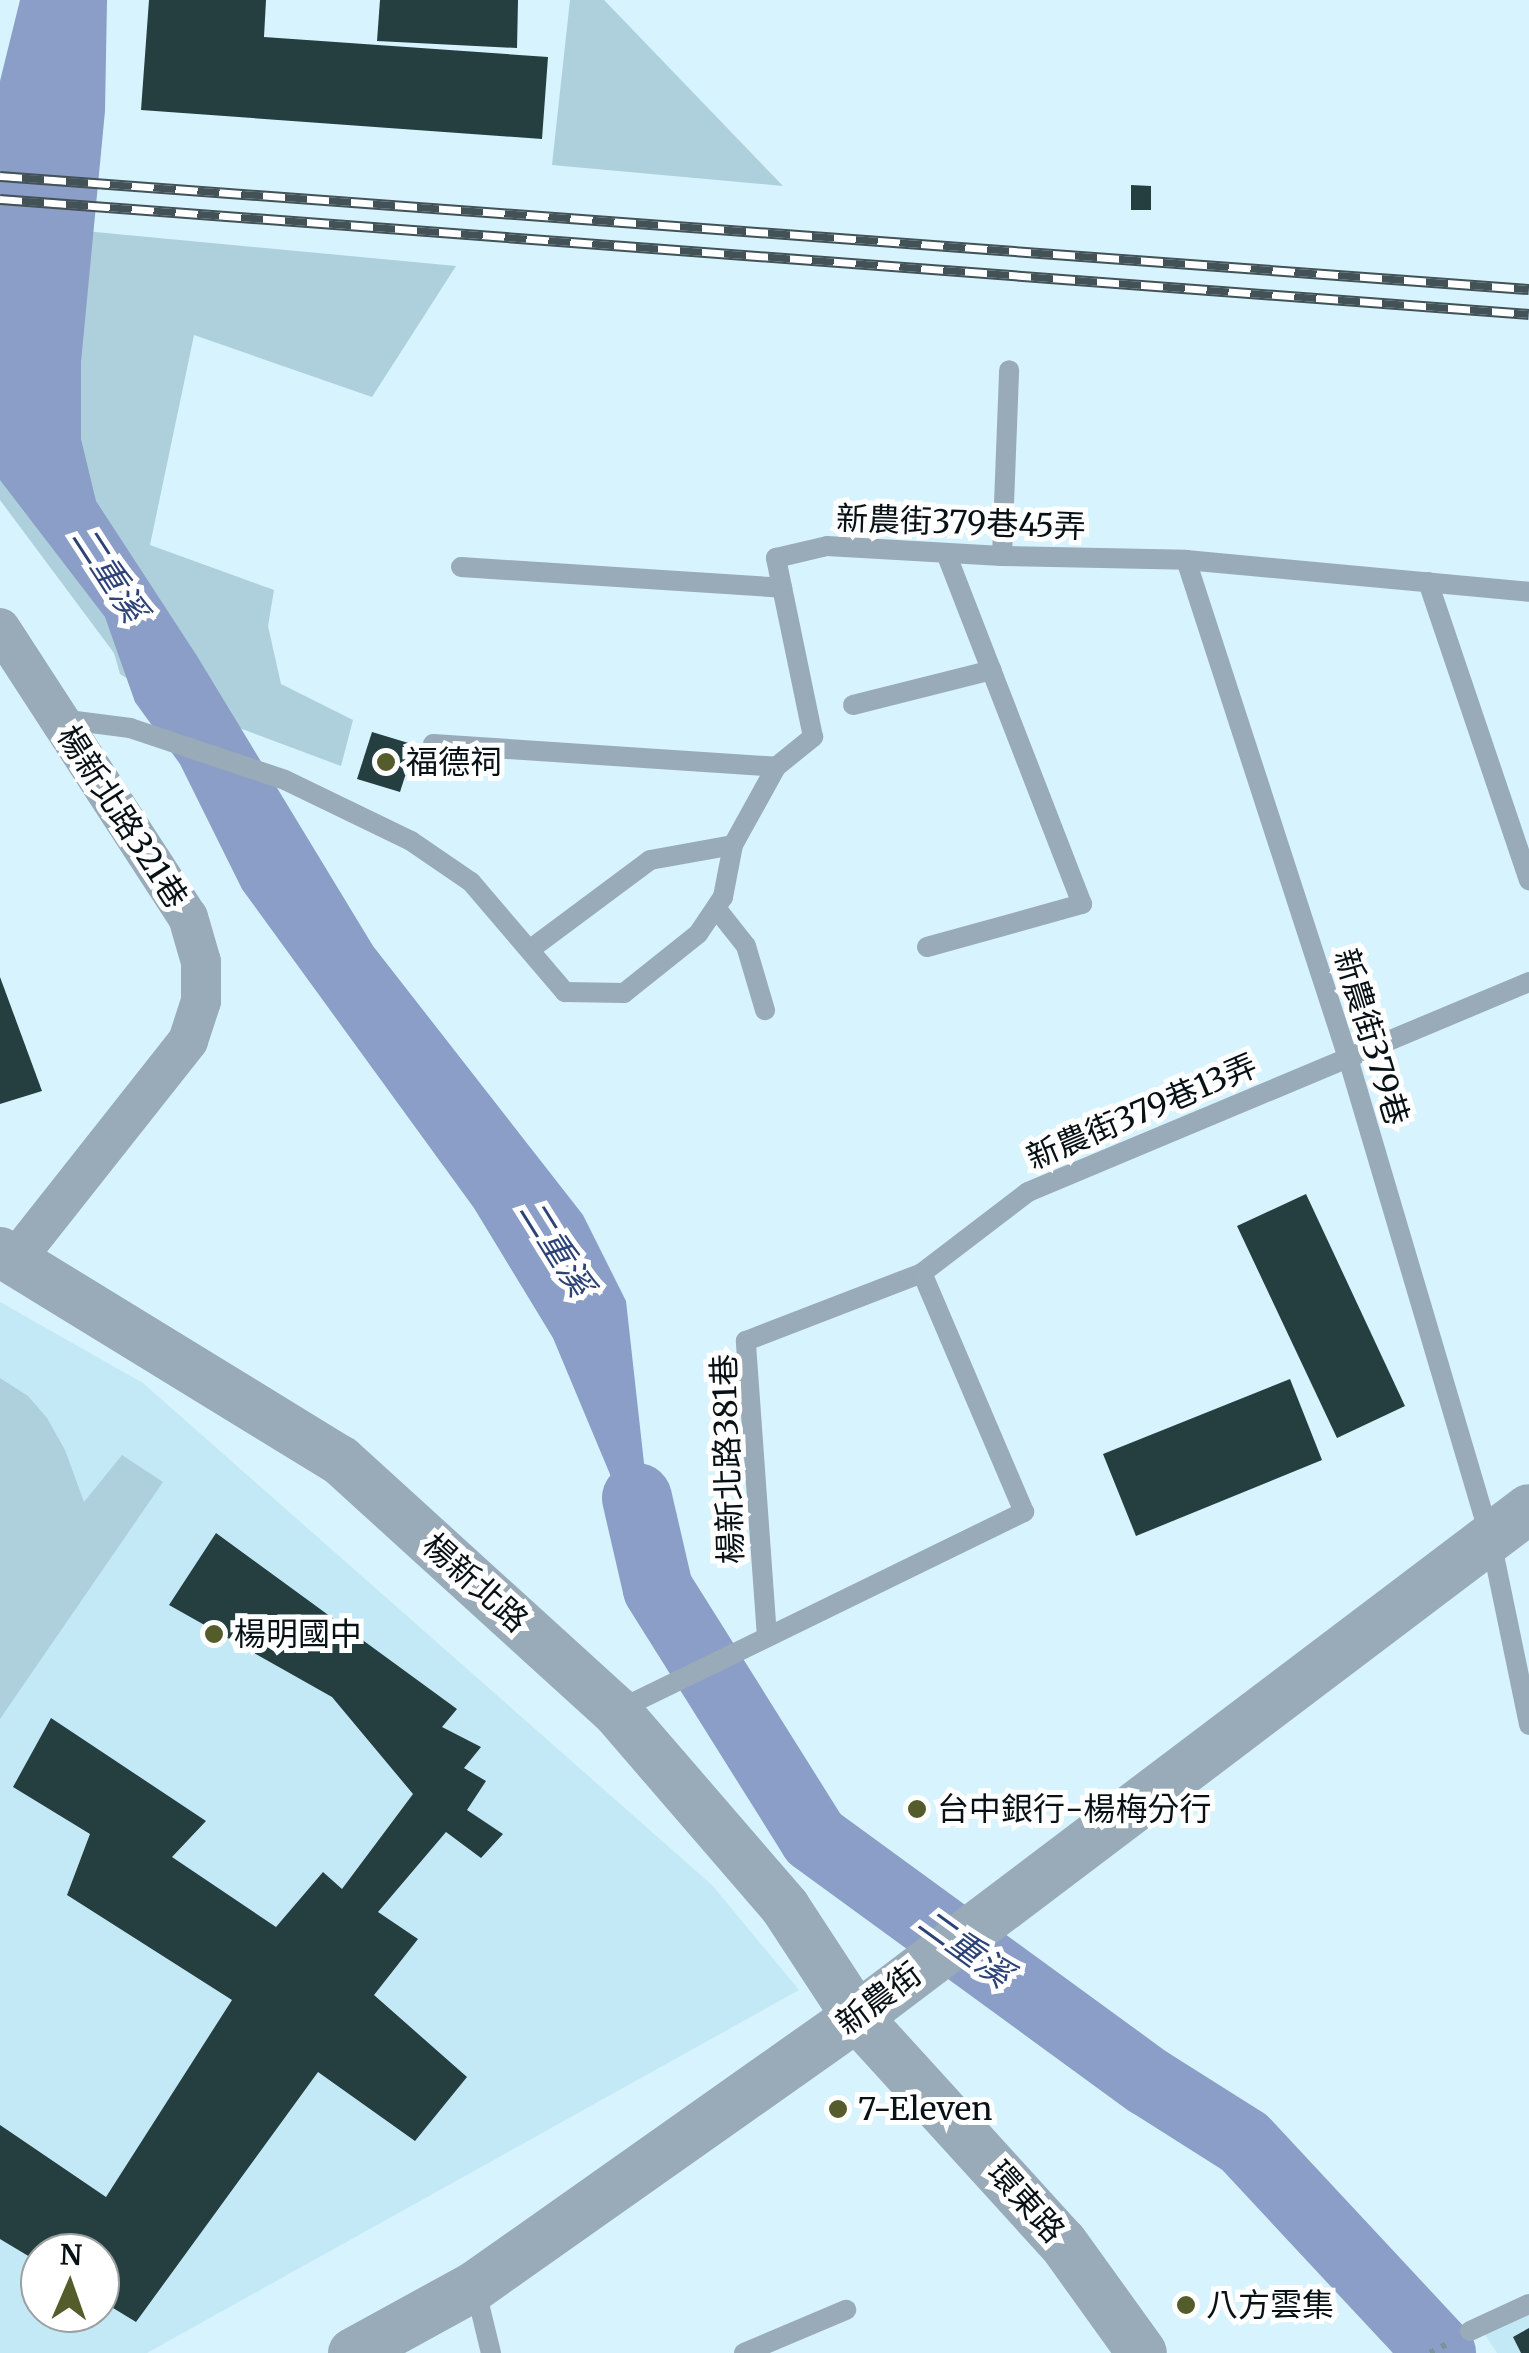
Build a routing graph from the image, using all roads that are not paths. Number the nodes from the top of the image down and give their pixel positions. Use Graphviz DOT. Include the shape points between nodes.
graph roads {
  1 [pos="1009,370"];
  2 [pos="946,553"];
  3 [pos="1002,556"];
  4 [pos="1186,560"];
  5 [pos="461,567"];
  6 [pos="1428,582"];
  7 [pos="782,588"];
  8 [pos="1529,592"];
  9 [pos="0,628"];
  10 [pos="992,670"];
  11 [pos="854,704"];
  12 [pos="58,719"];
  13 [pos="433,744"];
  14 [pos="776,768"];
  15 [pos="733,844"];
  16 [pos="1529,880"];
  17 [pos="716,908"];
  18 [pos="532,948"];
  19 [pos="927,948"];
  20 [pos="1529,982"];
  21 [pos="765,1010"];
  22 [pos="1348,1058"];
  23 [pos="8,1256"];
  24 [pos="922,1274"];
  25 [pos="1509,1523"];
  26 [pos="767,1637"];
  27 [pos="616,1711"];
  28 [pos="1529,1724"];
  29 [pos="858,2016"];
  30 [pos="475,2286"];
  31 [pos="1529,2304"];
  32 [pos="846,2310"];
  33 [pos="1470,2331"];
  34 [pos="352,2353"];
  35 [pos="491,2353"];
  36 [pos="744,2353"];
  37 [pos="1142,2353"];
  1 -- 3 [label="lane"];
  2 -- 3 [label="lane, 新農街379巷45弄"];
  2 -- 7 [label="lane, 新農街379巷45弄" via="827,546 776,558"];
  2 -- 10 [label="lane"];
  3 -- 4 [label="lane, 新農街379巷45弄"];
  4 -- 6 [label="lane, 新農街379巷45弄"];
  4 -- 22 [label="lane, 新農街379巷"];
  5 -- 7 [label="lane"];
  6 -- 8 [label="lane, 新農街379巷45弄"];
  6 -- 16 [label="lane"];
  7 -- 14 [label="lane" via="813,737"];
  9 -- 12 [label="street, 楊新北路321巷"];
  10 -- 11 [label="lane"];
  10 -- 19 [label="lane" via="1082,904"];
  12 -- 18 [label="lane" via="130,728 285,780 411,841 471,882"];
  12 -- 23 [label="street, 楊新北路321巷" via="188,917 201,962 201,1002 178,1054"];
  13 -- 14 [label="lane"];
  14 -- 15 [label="lane"];
  15 -- 17 [label="lane" via="724,898"];
  15 -- 18 [label="lane" via="650,860"];
  17 -- 18 [label="lane" via="698,934 624,993 565,992"];
  17 -- 21 [label="lane" via="746,946"];
  20 -- 22 [label="lane, 新農街379巷13弄"];
  22 -- 24 [label="lane, 新農街379巷13弄" via="1028,1192"];
  22 -- 25 [label="lane, 新農街379巷"];
  23 -- 27 [label="street, 楊新北路" via="340,1460"];
  24 -- 26 [label="lane, 楊新北路381巷" via="746,1342"];
  24 -- 26 [label="lane" via="1024,1512"];
  25 -- 28 [label="lane, 新農街379巷"];
  25 -- 29 [label="street, 新農街"];
  26 -- 27 [label="lane"];
  27 -- 29 [label="street, 楊新北路" via="785,1907"];
  29 -- 30 [label="street, 新農街"];
  29 -- 37 [label="street, 環東路" via="1064,2242"];
  30 -- 34 [label="street, 新農街"];
  30 -- 35 [label="lane"];
  31 -- 33 [label="lane"];
  32 -- 36 [label="lane"];
}
